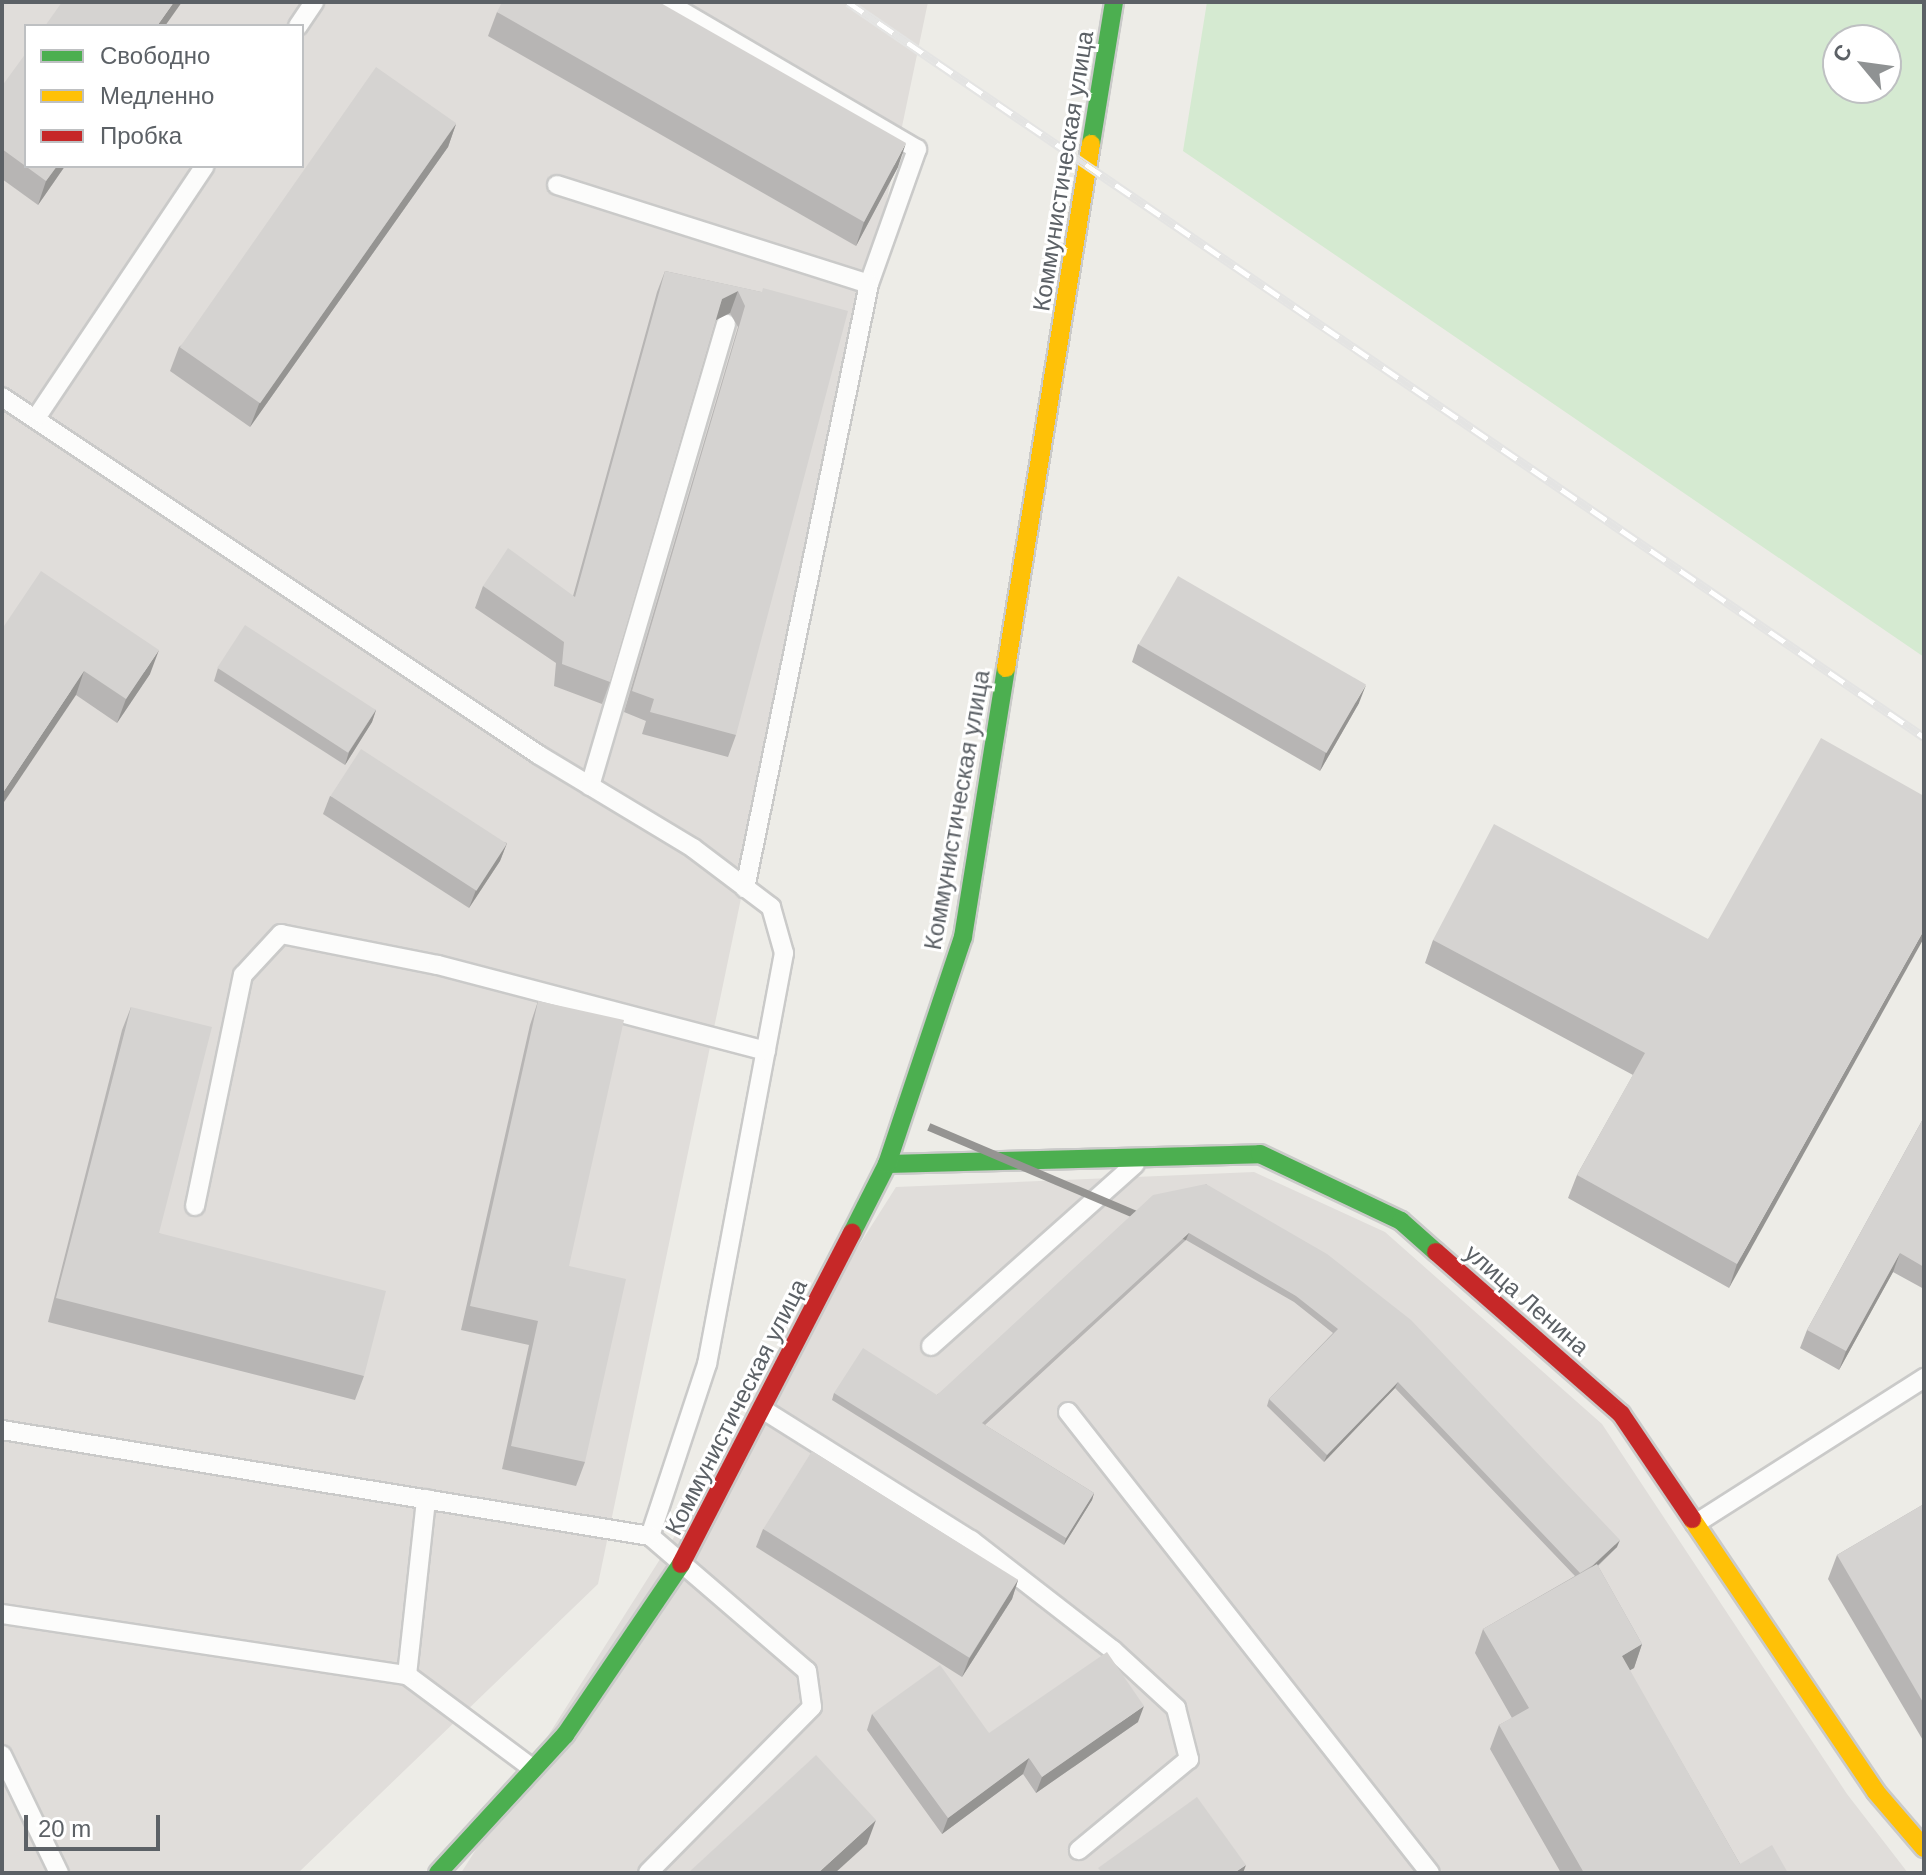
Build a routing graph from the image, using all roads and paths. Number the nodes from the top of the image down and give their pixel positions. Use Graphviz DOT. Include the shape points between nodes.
graph roads {
  1 [pos="314,2"];
  2 [pos="666,2"];
  3 [pos="1114,2"];
  4 [pos="299,24"];
  5 [pos="204,168"];
  6 [pos="557,185"];
  7 [pos="869,284"];
  8 [pos="726,324"];
  9 [pos="2,397"];
  10 [pos="36,418"];
  11 [pos="590,786"];
  12 [pos="745,888"];
  13 [pos="766,1051"];
  14 [pos="1143,1157"];
  15 [pos="887,1164"];
  16 [pos="195,1206"];
  17 [pos="931,1346"];
  18 [pos="1924,1378"];
  19 [pos="762,1409"];
  20 [pos="1068,1412"];
  21 [pos="2,1430"];
  22 [pos="426,1499"];
  23 [pos="1695,1524"];
  24 [pos="650,1536"];
  25 [pos="679,1566"];
  26 [pos="2,1614"];
  27 [pos="407,1675"];
  28 [pos="2,1755"];
  29 [pos="533,1769"];
  30 [pos="1924,1848"];
  31 [pos="1079,1850"];
  32 [pos="59,1873"];
  33 [pos="438,1873"];
  34 [pos="648,1873"];
  35 [pos="1430,1873"];
  1 -- 4 [label="lane"];
  2 -- 7 [label="lane" via="917,149"];
  3 -- 15 [label="main road, Коммунистическая улица" via="963,937"];
  5 -- 10 [label="lane"];
  6 -- 7 [label="lane"];
  7 -- 12 [label="lane"];
  8 -- 11 [label="lane"];
  9 -- 10 [label="lane"];
  10 -- 11 [label="lane"];
  11 -- 12 [label="lane" via="693,848"];
  12 -- 13 [label="lane" via="771,907 784,953"];
  13 -- 16 [label="lane" via="438,965 281,934 243,975"];
  13 -- 24 [label="lane" via="707,1364"];
  14 -- 15 [label="main road, улица Ленина"];
  14 -- 17 [label="lane"];
  14 -- 23 [label="main road, улица Ленина" via="1260,1154 1401,1221 1621,1414"];
  15 -- 19 [label="main road, Коммунистическая улица"];
  18 -- 23 [label="lane"];
  19 -- 25 [label="main road, Коммунистическая улица"];
  19 -- 31 [label="lane" via="971,1540 1113,1650 1176,1708 1189,1759"];
  20 -- 35 [label="lane"];
  21 -- 22 [label="lane"];
  22 -- 24 [label="lane"];
  22 -- 27 [label="lane"];
  23 -- 30 [label="main road, улица Ленина" via="1876,1792"];
  24 -- 25 [label="lane"];
  25 -- 29 [label="main road, Коммунистическая улица" via="565,1735"];
  25 -- 34 [label="lane" via="807,1671 812,1707"];
  26 -- 27 [label="lane"];
  27 -- 29 [label="lane"];
  28 -- 32 [label="lane"];
  29 -- 33 [label="main road, Коммунистическая улица"];
}
